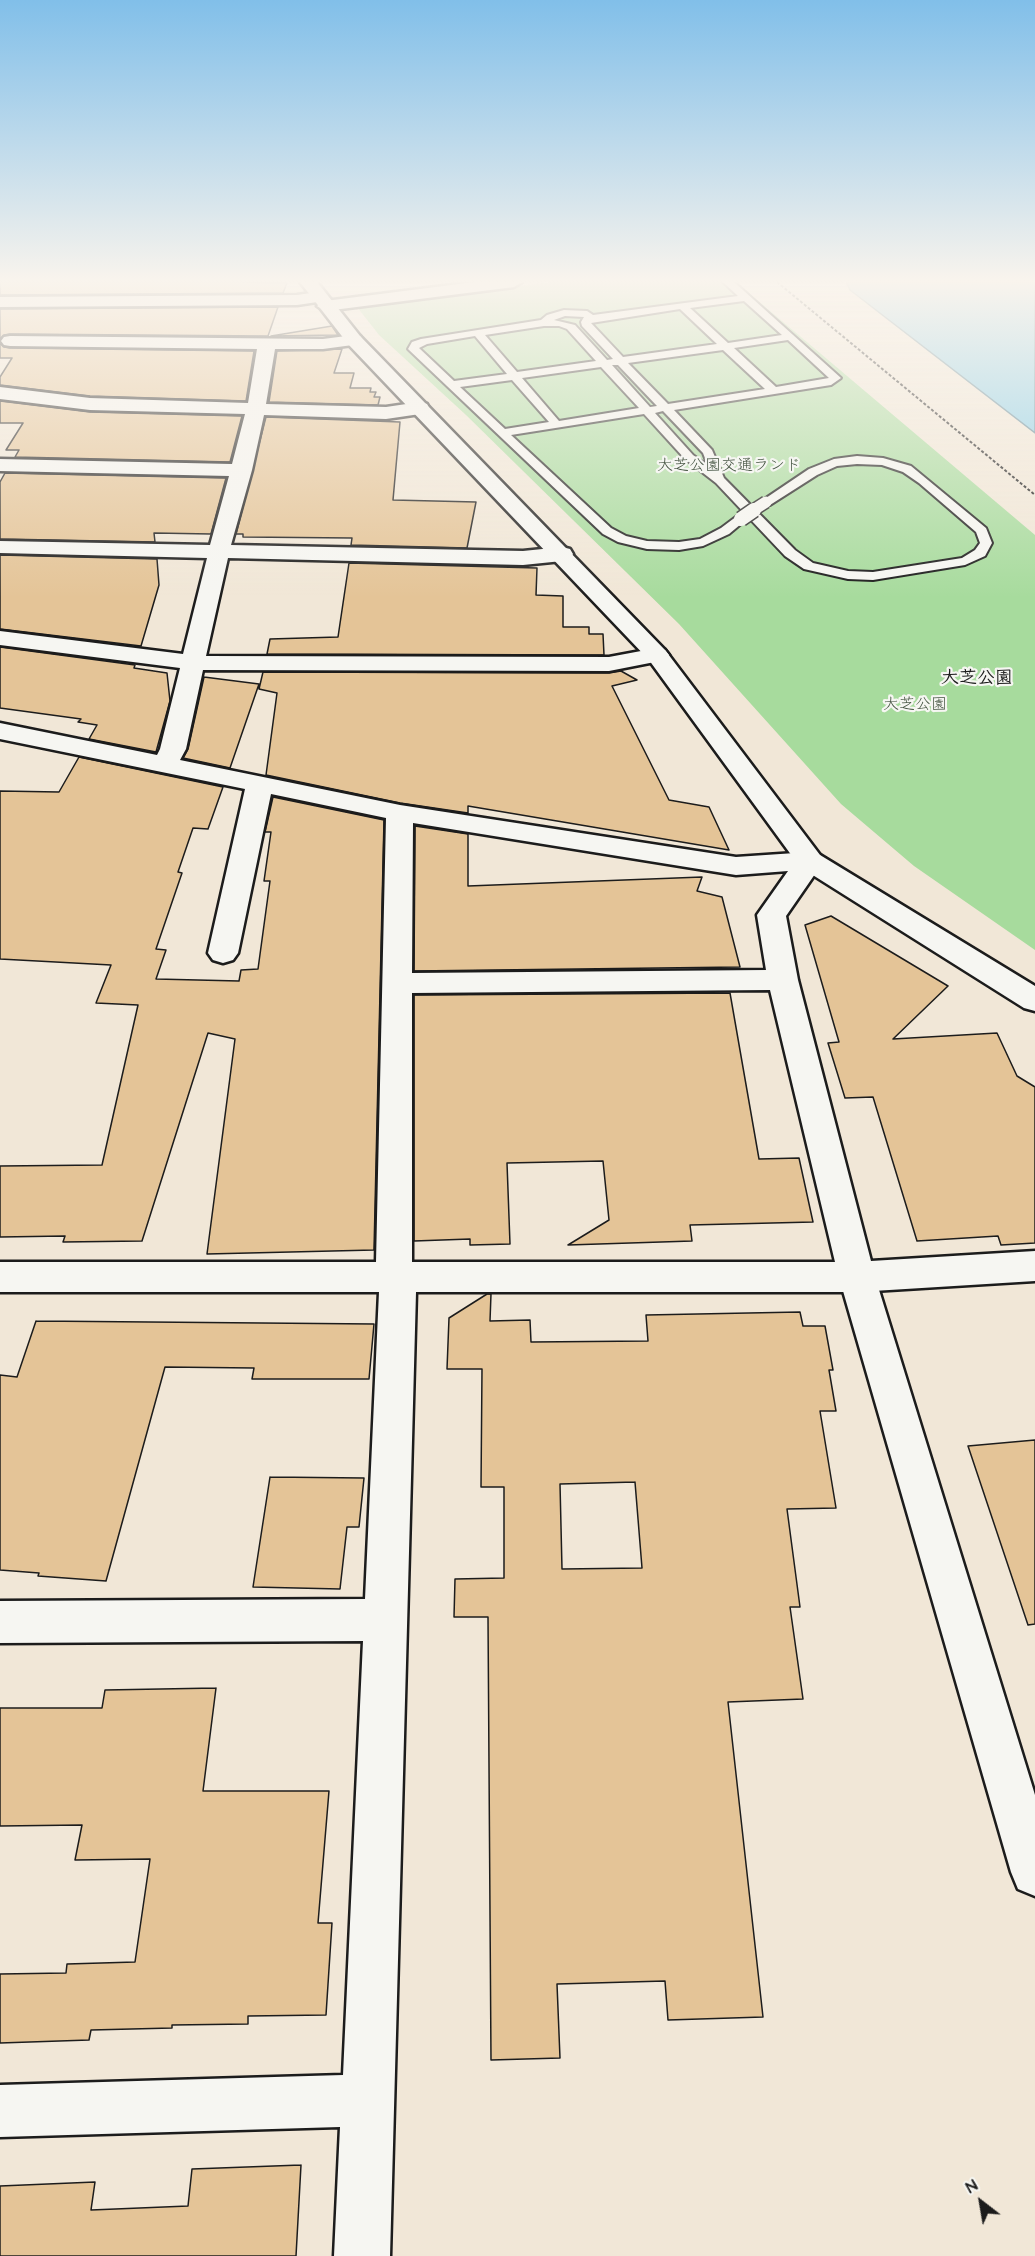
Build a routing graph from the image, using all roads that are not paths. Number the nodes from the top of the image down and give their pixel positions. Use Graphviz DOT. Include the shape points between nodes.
graph roads {
  1 [pos="260,387"];
  2 [pos="400,387"];
  3 [pos="453,387"];
  4 [pos="525,387"];
  5 [pos="626,387"];
  6 [pos="645,387"];
  7 [pos="770,387"];
  8 [pos="798,387"];
  9 [pos="774,391"];
  10 [pos="0,393"];
  11 [pos="420,408"];
  12 [pos="665,408"];
  13 [pos="256,409"];
  14 [pos="647,410"];
  15 [pos="556,424"];
  16 [pos="502,433"];
  17 [pos="0,465"];
  18 [pos="242,470"];
  19 [pos="720,480"];
  20 [pos="0,547"];
  21 [pos="219,551"];
  22 [pos="562,554"];
  23 [pos="0,638"];
  24 [pos="657,656"];
  25 [pos="194,663"];
  26 [pos="1,733"];
  27 [pos="165,763"];
  28 [pos="260,783"];
  29 [pos="400,813"];
  30 [pos="810,861"];
  31 [pos="223,953"];
  32 [pos="783,980"];
  33 [pos="398,984"];
  34 [pos="1035,1000"];
  35 [pos="1035,1266"];
  36 [pos="0,1277"];
  37 [pos="857,1277"];
  38 [pos="398,1278"];
  39 [pos="387,1620"];
  40 [pos="0,1622"];
  41 [pos="1035,1872"];
  42 [pos="368,2100"];
  43 [pos="0,2111"];
  44 [pos="362,2256"];
  1 -- 13 [label="street"];
  2 -- 11 [label="street"];
  3 -- 16 [label="lane"];
  4 -- 15 [label="lane"];
  5 -- 14 [label="lane"];
  6 -- 12 [label="lane"];
  7 -- 9 [label="lane"];
  8 -- 9 [label="lane"];
  9 -- 12 [label="lane"];
  10 -- 13 [label="street" via="90,404"];
  11 -- 13 [label="street" via="387,413"];
  11 -- 22 [label="street"];
  12 -- 14 [label="lane"];
  12 -- 19 [label="lane" via="708,453"];
  13 -- 18 [label="street"];
  14 -- 15 [label="lane"];
  14 -- 19 [label="lane" via="689,457"];
  15 -- 16 [label="lane"];
  16 -- 19 [label="lane, bridge" via="607,531 622,540 646,545 703,542 725,531 741,519 766,502 813,471 857,460 907,469 982,531 986,543 980,553 965,561 941,566 873,576 822,571 790,553"];
  17 -- 18 [label="street"];
  18 -- 21 [label="street"];
  20 -- 21 [label="street"];
  21 -- 22 [label="street" via="523,558"];
  21 -- 25 [label="street"];
  22 -- 24 [label="street"];
  23 -- 25 [label="street"];
  24 -- 25 [label="street" via="609,664"];
  24 -- 30 [label="street"];
  25 -- 27 [label="street" via="173,749"];
  26 -- 27 [label="street"];
  27 -- 28 [label="street"];
  28 -- 29 [label="street"];
  28 -- 31 [label="street"];
  29 -- 30 [label="street" via="736,866"];
  29 -- 33 [label="street"];
  30 -- 32 [label="street" via="771,915"];
  30 -- 34 [label="street"];
  32 -- 33 [label="street"];
  32 -- 37 [label="street"];
  33 -- 38 [label="street" via="392,1256"];
  35 -- 37 [label="street"];
  36 -- 38 [label="street"];
  37 -- 38 [label="street"];
  37 -- 41 [label="street"];
  38 -- 39 [label="street"];
  39 -- 40 [label="street"];
  39 -- 42 [label="street"];
  42 -- 43 [label="street"];
  42 -- 44 [label="street"];
}
